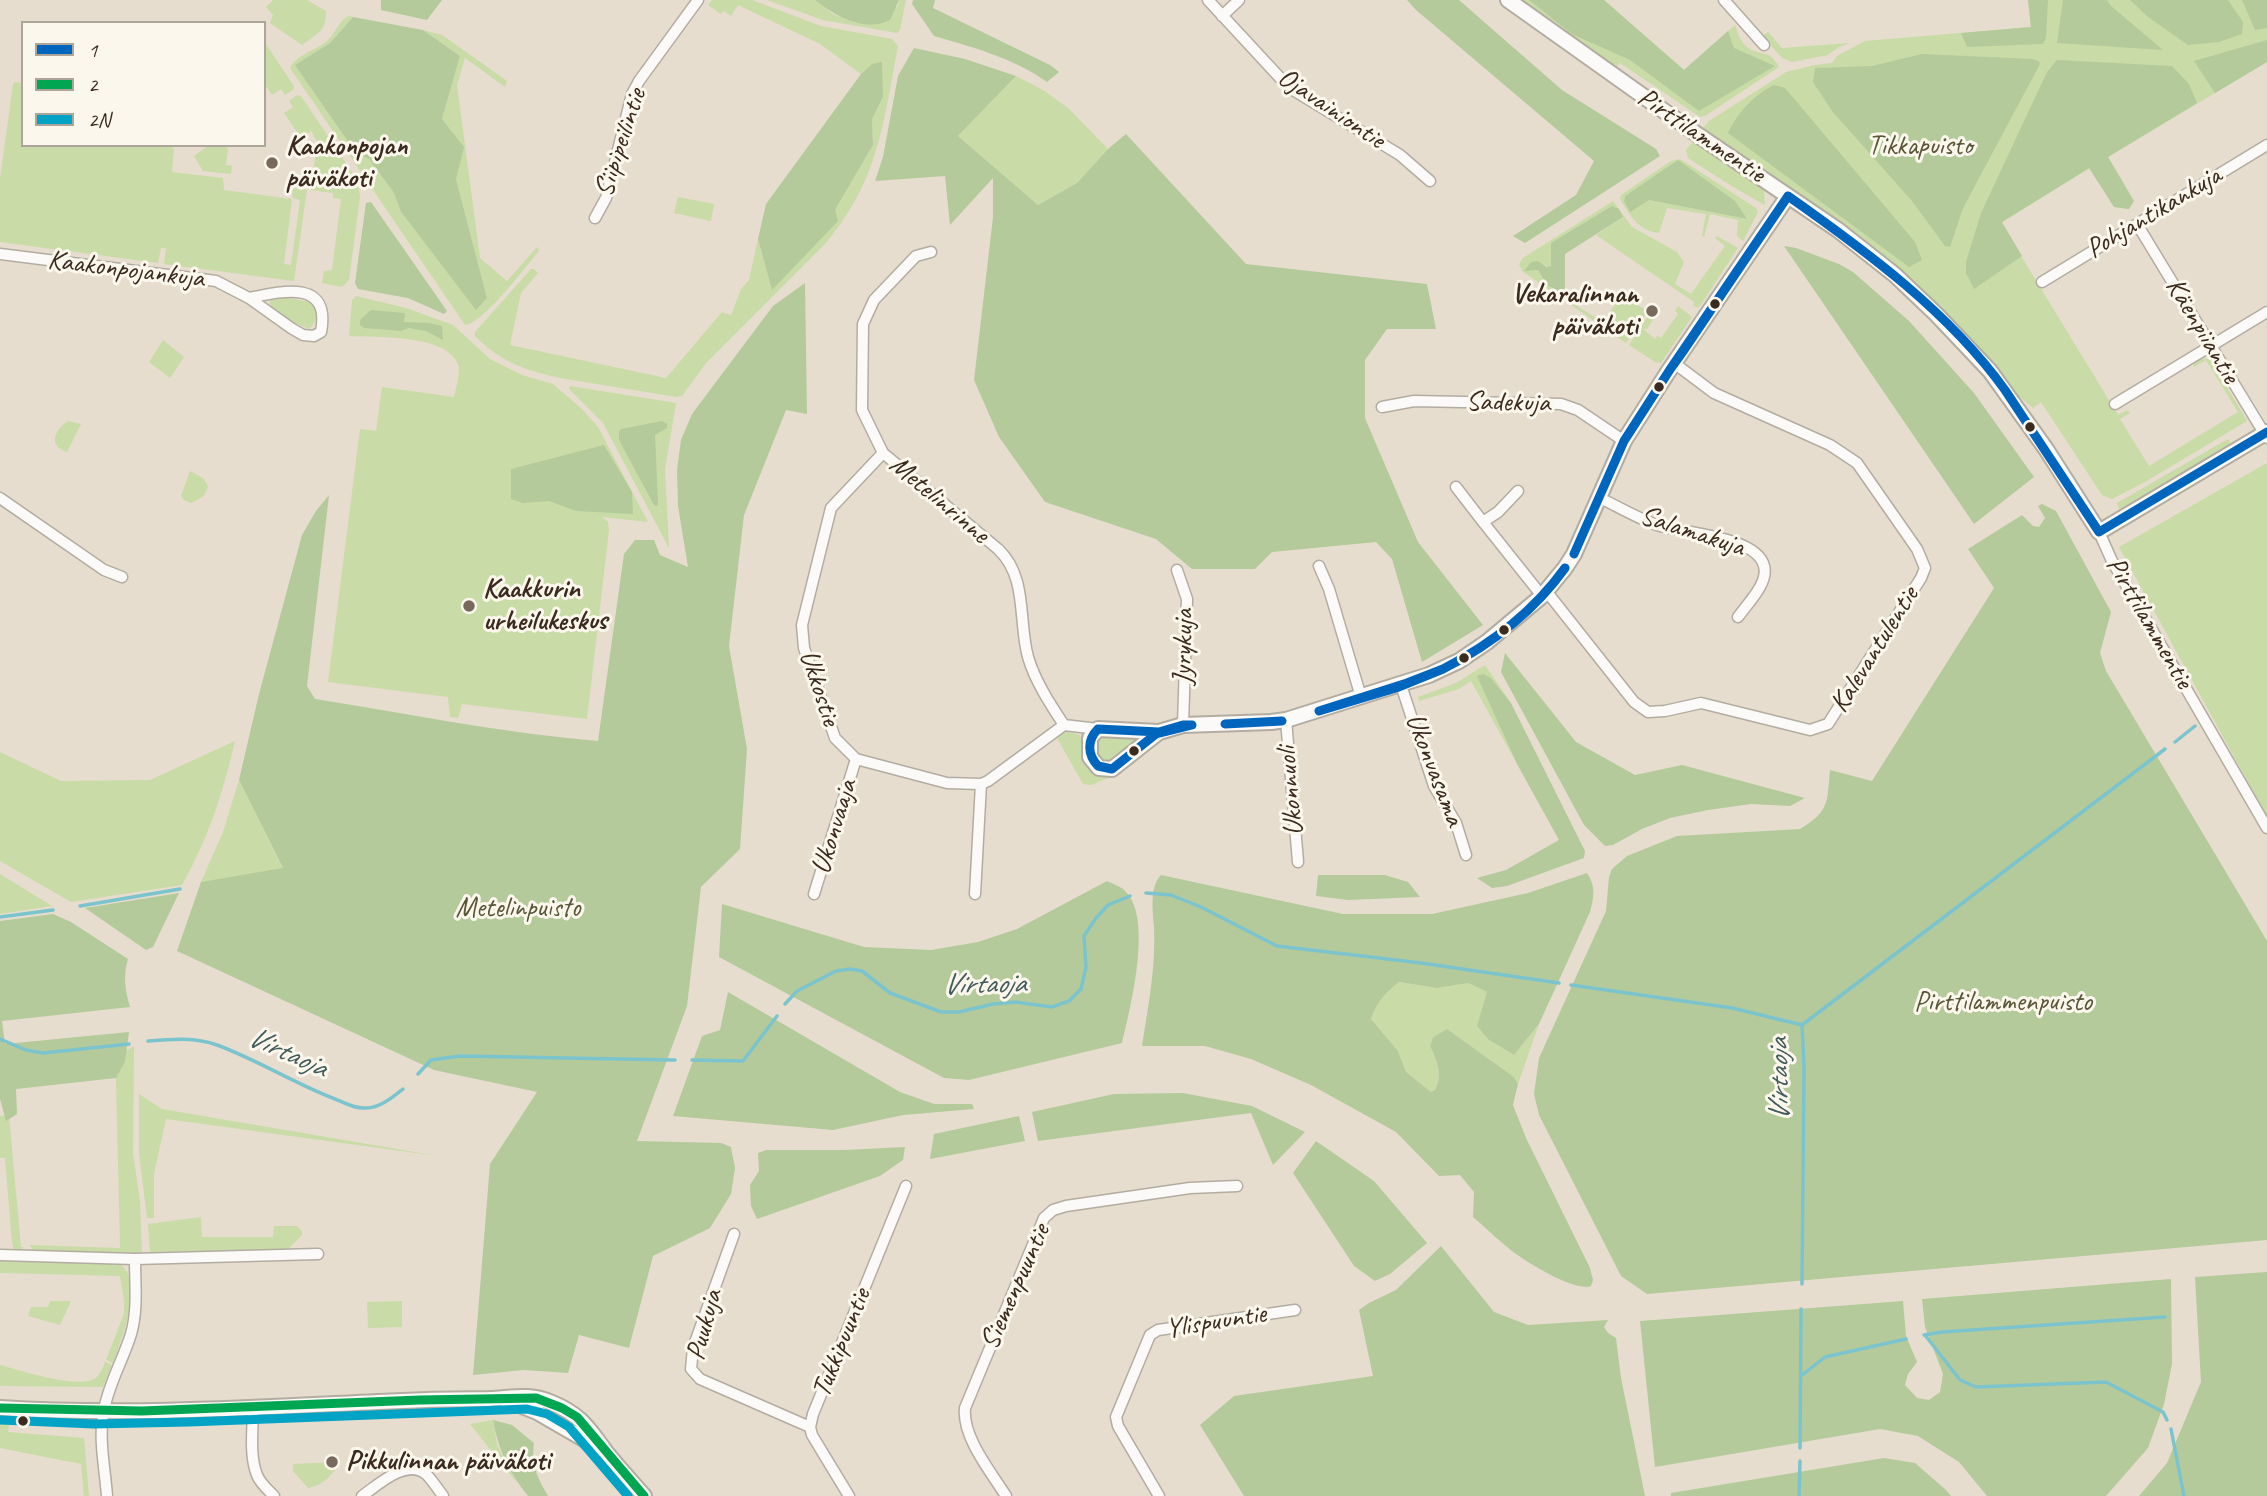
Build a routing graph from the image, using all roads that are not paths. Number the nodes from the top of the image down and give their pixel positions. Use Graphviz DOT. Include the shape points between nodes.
graph roads {
  1 [pos="698,0"];
  2 [pos="1208,0"];
  3 [pos="1239,0"];
  4 [pos="1508,0"];
  5 [pos="1724,0"];
  6 [pos="1222,16"];
  7 [pos="1764,45"];
  8 [pos="2267,145"];
  9 [pos="1430,181"];
  10 [pos="1788,196"];
  11 [pos="595,218"];
  12 [pos="2137,224"];
  13 [pos="931,252"];
  14 [pos="0,254"];
  15 [pos="2042,282"];
  16 [pos="249,298"];
  17 [pos="2267,312"];
  18 [pos="2211,346"];
  19 [pos="1674,363"];
  20 [pos="2115,404"];
  21 [pos="1382,407"];
  22 [pos="2266,435"];
  23 [pos="1624,441"];
  24 [pos="883,453"];
  25 [pos="1456,487"];
  26 [pos="1518,491"];
  27 [pos="1598,497"];
  28 [pos="0,498"];
  29 [pos="1483,522"];
  30 [pos="2099,533"];
  31 [pos="1319,566"];
  32 [pos="1177,570"];
  33 [pos="122,577"];
  34 [pos="1545,594"];
  35 [pos="1738,617"];
  36 [pos="1401,685"];
  37 [pos="1361,698"];
  38 [pos="1286,720"];
  39 [pos="1063,725"];
  40 [pos="1183,725"];
  41 [pos="1098,729"];
  42 [pos="1159,732"];
  43 [pos="856,760"];
  44 [pos="981,784"];
  45 [pos="2267,828"];
  46 [pos="1465,855"];
  47 [pos="1298,862"];
  48 [pos="814,894"];
  49 [pos="975,894"];
  50 [pos="906,1186"];
  51 [pos="1237,1186"];
  52 [pos="734,1234"];
  53 [pos="318,1254"];
  54 [pos="0,1255"];
  55 [pos="135,1259"];
  56 [pos="1295,1310"];
  57 [pos="0,1408"];
  58 [pos="253,1408"];
  59 [pos="103,1412"];
  60 [pos="810,1427"];
  61 [pos="107,1496"];
  62 [pos="274,1496"];
  63 [pos="362,1496"];
  64 [pos="443,1496"];
  65 [pos="644,1496"];
  66 [pos="849,1496"];
  67 [pos="1006,1496"];
  68 [pos="1159,1496"];
  1 -- 11 [label="street, Siipipeilintie" via="632,94 606,198"];
  2 -- 6 [label="street, Ojavainiontie"];
  3 -- 6 [label="street"];
  4 -- 10 [label="street, Pirttilammentie"];
  5 -- 7 [label="street"];
  6 -- 9 [label="street, Ojavainiontie" via="1293,90 1399,155"];
  8 -- 12 [label="street, Pohjantikankuja"];
  10 -- 19 [label="street"];
  10 -- 30 [label="street, Pirttilammentie" via="1895,275 1990,371"];
  12 -- 15 [label="street, Pohjantikankuja"];
  12 -- 18 [label="street, Käenpiiantie"];
  13 -- 24 [label="street, Metelinrinne" via="916,256 874,300 863,324 862,410"];
  14 -- 16 [label="street, Kaakonpojankuja" via="216,281"];
  16 -- 16 [label="street, Kaakonpojankuja" via="303,335 321,332 321,305 315,297 285,291"];
  17 -- 18 [label="street"];
  18 -- 20 [label="street"];
  18 -- 22 [label="street, Käenpiiantie"];
  19 -- 23 [label="street"];
  19 -- 34 [label="street, Kalevantulentie" via="1714,393 1830,445 1857,463 1917,548 1925,568 1921,578 1828,724 1810,730 1701,703 1648,712 1633,702"];
  21 -- 23 [label="street, Sadekuja" via="1414,401 1561,404"];
  22 -- 30 [label="street"];
  23 -- 27 [label="street"];
  24 -- 39 [label="street, Metelinrinne" via="1012,566 1031,666"];
  24 -- 43 [label="street, Ukkostie" via="831,508 802,625 804,648 835,738"];
  25 -- 29 [label="street"];
  26 -- 29 [label="street"];
  27 -- 34 [label="street" via="1574,554"];
  27 -- 35 [label="street, Salamakuja" via="1656,525 1742,545 1760,556 1764,579"];
  28 -- 33 [label="street" via="104,570"];
  29 -- 34 [label="street"];
  30 -- 45 [label="street, Pirttilammentie"];
  31 -- 37 [label="street"];
  32 -- 40 [label="street, Jyrykuja" via="1186,599"];
  34 -- 36 [label="street" via="1459,661"];
  36 -- 37 [label="street"];
  36 -- 46 [label="street, Ukonvasama" via="1434,786 1457,823"];
  37 -- 38 [label="street"];
  38 -- 40 [label="street"];
  38 -- 47 [label="street, Ukonnuoli"];
  39 -- 41 [label="street"];
  39 -- 44 [label="street"];
  40 -- 42 [label="street"];
  41 -- 42 [label="street"];
  41 -- 42 [label="street" via="1090,738 1089,751 1103,770 1116,767"];
  43 -- 44 [label="street, Ukkostie" via="947,783"];
  43 -- 48 [label="street, Ukonvaaja"];
  44 -- 49 [label="street"];
  50 -- 60 [label="street, Tukkipuuntie"];
  51 -- 67 [label="street, Siemenpuuntie" via="1066,1206 1045,1218 965,1408 972,1441"];
  52 -- 60 [label="street, Puukuja" via="693,1348 691,1369 699,1379"];
  53 -- 55 [label="street"];
  54 -- 55 [label="street"];
  55 -- 59 [label="street" via="134,1321"];
  56 -- 68 [label="street, Ylispuuntie" via="1158,1330 1150,1335 1116,1418"];
  57 -- 59 [label="street"];
  58 -- 59 [label="street"];
  58 -- 62 [label="street" via="256,1474"];
  58 -- 65 [label="street" via="522,1395 541,1399 589,1427"];
  59 -- 61 [label="street"];
  60 -- 66 [label="street, Tukkipuuntie"];
  63 -- 64 [label="street" via="409,1469 425,1474"];
}
